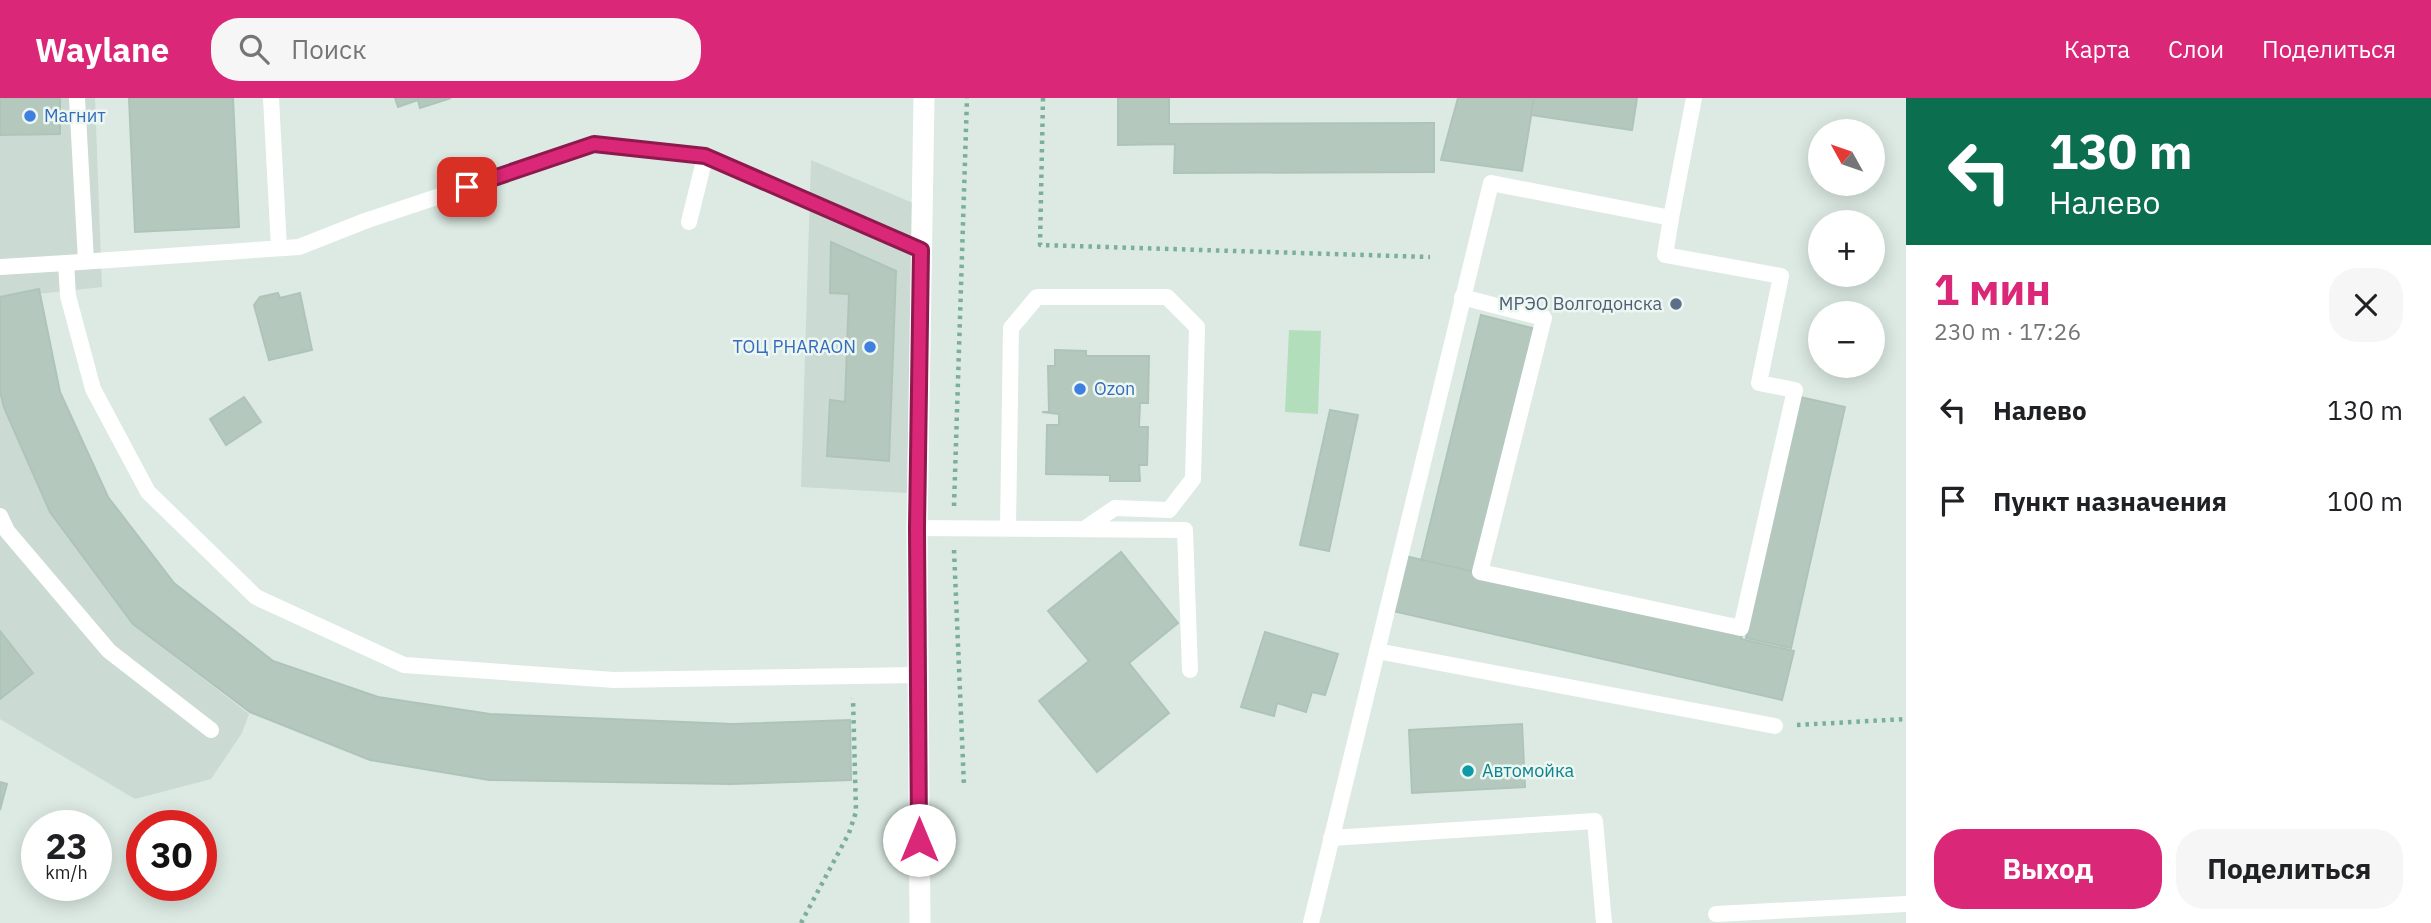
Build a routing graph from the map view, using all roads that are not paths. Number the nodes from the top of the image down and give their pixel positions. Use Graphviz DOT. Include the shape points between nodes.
graph roads {
  1 [pos="78,98"];
  2 [pos="271,98"];
  3 [pos="924,98"];
  4 [pos="1694,98"];
  5 [pos="705,156"];
  6 [pos="1671,218"];
  7 [pos="690,222"];
  8 [pos="279,248"];
  9 [pos="921,250"];
  10 [pos="86,261"];
  11 [pos="66,263"];
  12 [pos="0,267"];
  13 [pos="1462,297"];
  14 [pos="0,516"];
  15 [pos="917,528"];
  16 [pos="1008,528"];
  17 [pos="1084,529"];
  18 [pos="1377,651"];
  19 [pos="1190,670"];
  20 [pos="918,675"];
  21 [pos="1775,726"];
  22 [pos="211,730"];
  23 [pos="1331,838"];
  24 [pos="1906,904"];
  25 [pos="1716,914"];
  26 [pos="920,923"];
  27 [pos="1311,923"];
  28 [pos="1604,923"];
  1 -- 10 [label="lane"];
  2 -- 8 [label="lane"];
  3 -- 9 [label="street"];
  4 -- 6 [label="lane"];
  5 -- 7 [label="lane"];
  5 -- 8 [label="lane" via="594,144 299,247"];
  5 -- 9 [label="lane"];
  6 -- 13 [label="lane" via="1491,183"];
  6 -- 13 [label="lane" via="1665,255 1782,276 1759,383 1795,390 1741,628 1480,572 1544,318"];
  8 -- 10 [label="lane"];
  9 -- 15 [label="street"];
  10 -- 11 [label="lane"];
  11 -- 12 [label="lane"];
  11 -- 20 [label="lane" via="68,296 93,389 148,492 256,597 404,665 614,680"];
  13 -- 18 [label="lane"];
  14 -- 22 [label="lane" via="7,531 109,651"];
  15 -- 16 [label="lane"];
  15 -- 20 [label="street"];
  16 -- 17 [label="lane"];
  16 -- 17 [label="lane" via="1011,328 1037,298 1167,297 1197,327 1193,479 1169,510 1115,508"];
  17 -- 19 [label="lane" via="1185,530"];
  18 -- 21 [label="lane"];
  18 -- 23 [label="lane"];
  20 -- 26 [label="street"];
  23 -- 27 [label="lane"];
  23 -- 28 [label="lane" via="1595,821"];
  24 -- 25 [label="lane"];
}
